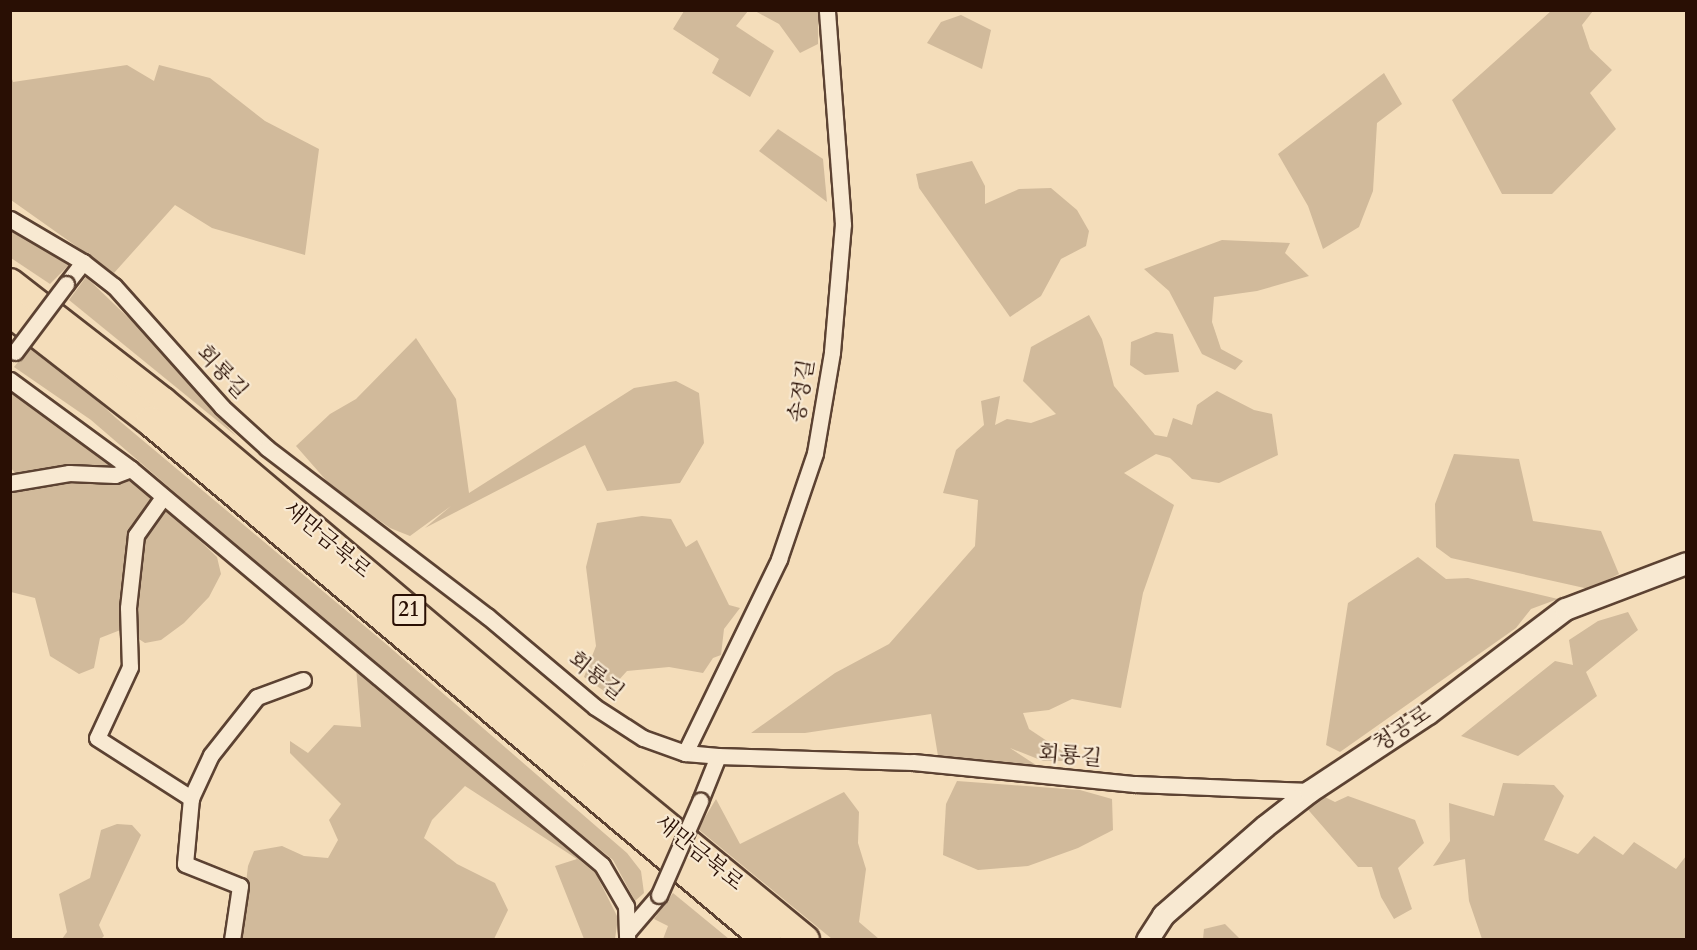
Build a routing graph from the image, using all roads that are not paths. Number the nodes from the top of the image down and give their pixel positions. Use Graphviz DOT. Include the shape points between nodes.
graph roads {
  1 [pos="827,10"];
  2 [pos="10,219"];
  3 [pos="83,262"];
  4 [pos="10,283"];
  5 [pos="10,312"];
  6 [pos="13,355"];
  7 [pos="10,380"];
  8 [pos="131,469"];
  9 [pos="10,483"];
  10 [pos="163,497"];
  11 [pos="1686,562"];
  12 [pos="303,680"];
  13 [pos="685,753"];
  14 [pos="718,756"];
  15 [pos="1310,791"];
  16 [pos="191,798"];
  17 [pos="628,935"];
  18 [pos="232,939"];
  19 [pos="767,939"];
  20 [pos="805,939"];
  21 [pos="1147,939"];
  1 -- 13 [label="street, 송정길" via="843,224 832,352 815,453 779,559"];
  2 -- 3 [label="street, 회룡길"];
  3 -- 6 [label="street, bridge"];
  3 -- 13 [label="street, 회룡길" via="114,286 222,407 267,448 487,616 595,707 643,738"];
  4 -- 20 [label="highway, 새만금북로 / 21" via="163,402 597,769"];
  5 -- 19 [label="highway, 새만금북로 / 21" via="150,421"];
  7 -- 8 [label="street"];
  8 -- 9 [label="street" via="115,475 69,473"];
  8 -- 10 [label="street"];
  10 -- 16 [label="street" via="136,534 128,608 130,667 97,738"];
  10 -- 17 [label="street" via="602,865 626,906"];
  11 -- 15 [label="street, 청공로" via="1564,609 1428,713"];
  12 -- 16 [label="street" via="257,697 211,755"];
  13 -- 14 [label="street, 회룡길"];
  14 -- 15 [label="street, 회룡길" via="913,762 1135,784"];
  14 -- 17 [label="street, bridge" via="659,895"];
  15 -- 21 [label="street, 청공로" via="1186,894 1163,915"];
  16 -- 18 [label="street" via="185,864 240,886"];
}
